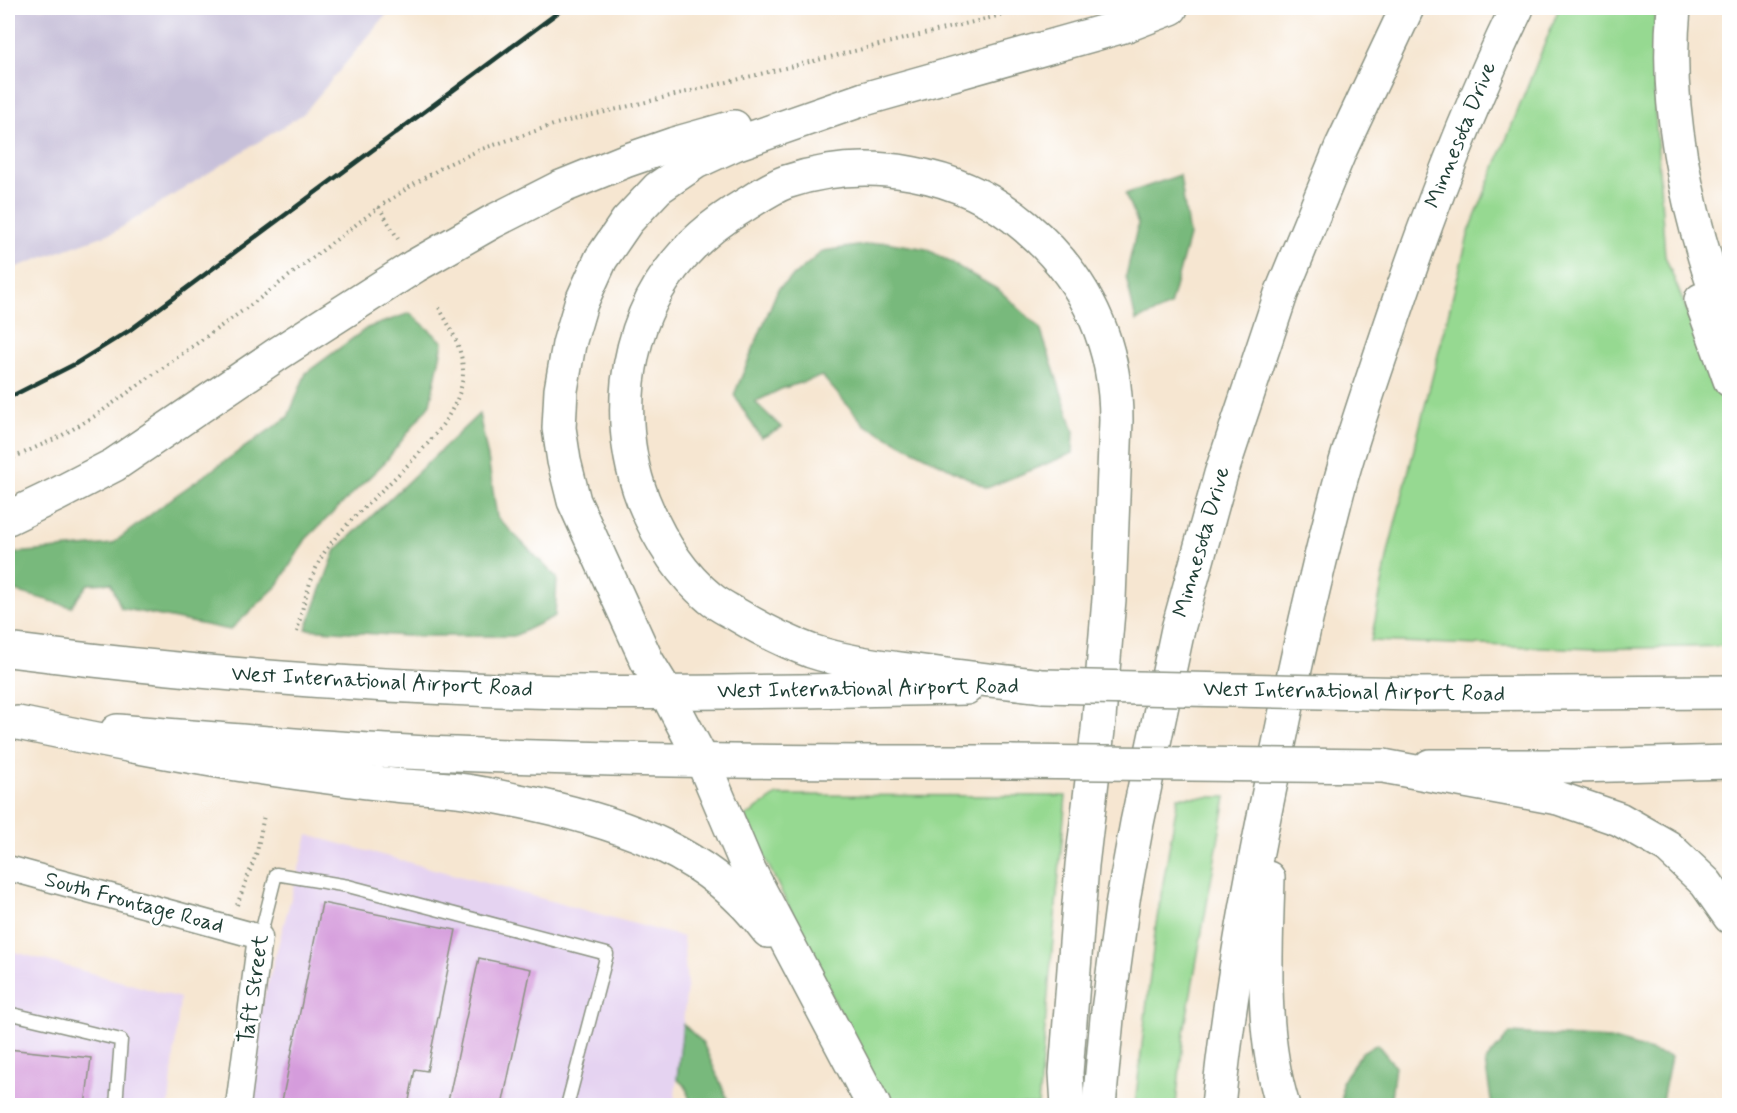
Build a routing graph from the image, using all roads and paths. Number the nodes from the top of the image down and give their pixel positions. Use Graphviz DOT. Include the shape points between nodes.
graph roads {
  1 [pos="1030,8"];
  2 [pos="1171,8"];
  3 [pos="1407,8"];
  4 [pos="1516,8"];
  5 [pos="1674,8"];
  6 [pos="864,99"];
  7 [pos="1684,181"];
  8 [pos="379,207"];
  9 [pos="402,246"];
  10 [pos="437,304"];
  11 [pos="1730,322"];
  12 [pos="1730,380"];
  13 [pos="8,460"];
  14 [pos="8,518"];
  15 [pos="297,632"];
  16 [pos="8,650"];
  17 [pos="1042,686"];
  18 [pos="666,692"];
  19 [pos="1730,692"];
  20 [pos="13,722"];
  21 [pos="703,762"];
  22 [pos="1730,762"];
  23 [pos="1383,766"];
  24 [pos="1270,785"];
  25 [pos="264,815"];
  26 [pos="8,868"];
  27 [pos="1730,917"];
  28 [pos="228,928"];
  29 [pos="260,937"];
  30 [pos="817,998"];
  31 [pos="8,1013"];
  32 [pos="116,1106"];
  33 [pos="238,1106"];
  34 [pos="567,1106"];
  35 [pos="874,1106"];
  36 [pos="1068,1106"];
  37 [pos="1099,1106"];
  38 [pos="1218,1106"];
  39 [pos="1283,1106"];
  1 -- 8 [label="path" via="556,124 446,165"];
  2 -- 6 [label="main road" via="1126,25"];
  3 -- 37 [label="main road, Minnesota Drive" via="1341,148 1281,294 1218,485 1178,629 1137,823 1110,994"];
  4 -- 24 [label="main road, Minnesota Drive" via="1441,182 1353,435 1316,578"];
  5 -- 7 [label="main road" via="1671,39 1675,122"];
  6 -- 14 [label="main road" via="786,114 674,144 561,187 415,266 114,465"];
  6 -- 18 [label="main road" via="735,144 696,162 658,188 627,221 601,259 581,303 561,390 559,428 564,461 588,535 647,662"];
  7 -- 11 [label="main road" via="1709,273"];
  7 -- 12 [label="main road" via="1683,227 1694,278"];
  8 -- 9 [label="path"];
  8 -- 13 [label="path" via="95,416"];
  10 -- 15 [label="path" via="461,358 457,399 439,430 324,552 310,584"];
  16 -- 18 [label="main road, West International Airport Road" via="268,677 526,691"];
  17 -- 18 [label="main road, West International Airport Road"];
  17 -- 19 [label="main road, West International Airport Road, bridge" via="1416,694"];
  17 -- 36 [label="main road" via="874,666 811,651 754,625 711,599 671,558 636,481 627,441 631,358 643,318 660,283 682,254 722,219 784,183 829,172 898,170 936,179 974,193 1012,215 1070,271 1092,308 1112,369 1116,420 1109,599 1082,865 1066,1073"];
  18 -- 21 [label="main road"];
  20 -- 21 [label="main road" via="325,747"];
  20 -- 30 [label="main road" via="246,766 460,790 574,813 621,827 687,857 724,885 755,914"];
  21 -- 23 [label="main road, bridge"];
  21 -- 30 [label="main road" via="748,868"];
  22 -- 23 [label="main road"];
  23 -- 27 [label="main road" via="1558,798 1619,819 1668,847 1706,883"];
  24 -- 38 [label="main road, Minnesota Drive" via="1232,988"];
  24 -- 39 [label="main road" via="1267,1006 1274,1075"];
  25 -- 28 [label="path" via="255,858"];
  26 -- 28 [label="street, South Frontage Road"];
  28 -- 29 [label="street, South Frontage Road"];
  29 -- 33 [label="street, Taft Street"];
  29 -- 34 [label="lane, Taft Street" via="276,874 348,886 607,954"];
  30 -- 35 [label="main road"];
  31 -- 32 [label="lane" via="121,1040"];
}
